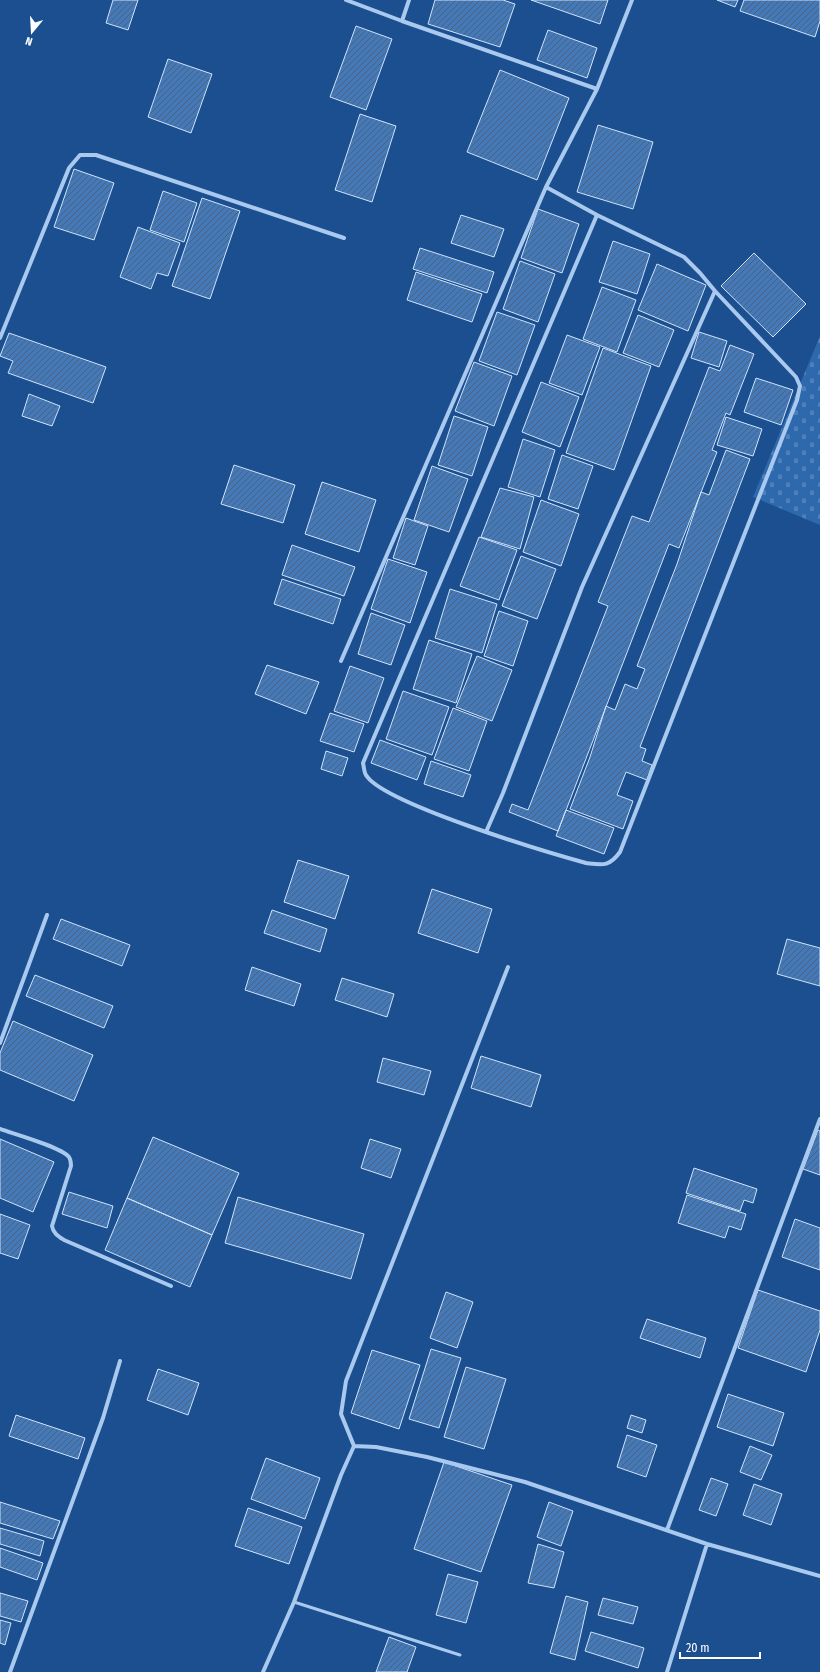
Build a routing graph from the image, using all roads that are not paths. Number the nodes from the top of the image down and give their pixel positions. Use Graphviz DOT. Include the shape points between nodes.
graph roads {
  1 [pos="346,0"];
  2 [pos="409,0"];
  3 [pos="632,0"];
  4 [pos="402,21"];
  5 [pos="597,88"];
  6 [pos="546,187"];
  7 [pos="597,216"];
  8 [pos="344,238"];
  9 [pos="715,291"];
  10 [pos="0,338"];
  11 [pos="341,662"];
  12 [pos="486,832"];
  13 [pos="47,915"];
  14 [pos="508,967"];
  15 [pos="0,1043"];
  16 [pos="820,1119"];
  17 [pos="0,1129"];
  18 [pos="171,1286"];
  19 [pos="120,1361"];
  20 [pos="354,1446"];
  21 [pos="667,1530"];
  22 [pos="707,1544"];
  23 [pos="820,1576"];
  24 [pos="294,1602"];
  25 [pos="460,1655"];
  26 [pos="10,1672"];
  27 [pos="263,1672"];
  28 [pos="667,1672"];
  1 -- 4 [label="street"];
  2 -- 4 [label="street"];
  3 -- 5 [label="street"];
  4 -- 5 [label="street"];
  5 -- 6 [label="street"];
  6 -- 7 [label="street"];
  6 -- 11 [label="street"];
  7 -- 9 [label="street" via="684,257"];
  7 -- 12 [label="street" via="363,763 366,775 400,799"];
  8 -- 10 [label="street" via="96,155 80,155 69,168"];
  9 -- 12 [label="street" via="582,587"];
  9 -- 12 [label="street" via="796,377 800,386 797,400 620,852 613,862 594,864 566,858"];
  13 -- 15 [label="street"];
  14 -- 20 [label="street" via="346,1381 341,1414"];
  16 -- 21 [label="street"];
  17 -- 18 [label="street" via="57,1149 69,1156 71,1166 52,1226 56,1234 64,1240"];
  19 -- 26 [label="street" via="104,1418"];
  20 -- 21 [label="street" via="376,1447 473,1468 525,1482"];
  20 -- 24 [label="street"];
  21 -- 22 [label="street"];
  22 -- 23 [label="street"];
  22 -- 28 [label="street"];
  24 -- 25 [label="lane"];
  24 -- 27 [label="street"];
}
